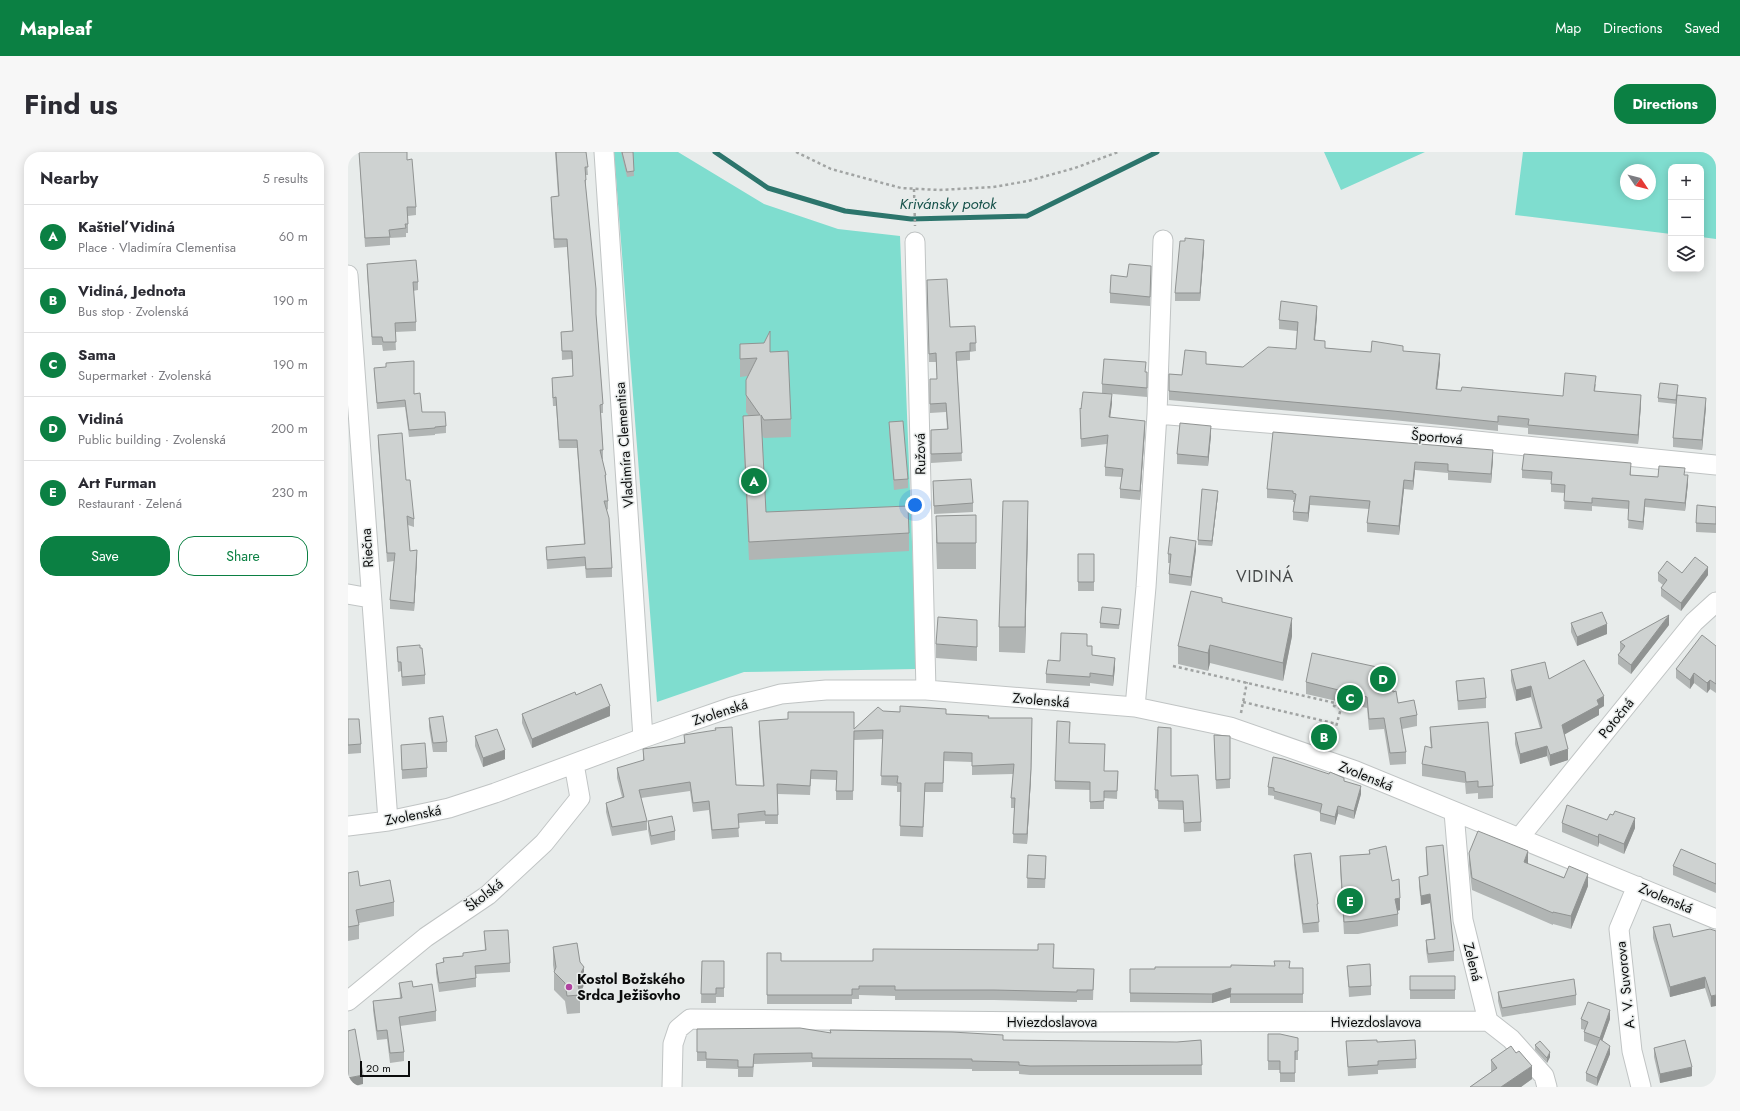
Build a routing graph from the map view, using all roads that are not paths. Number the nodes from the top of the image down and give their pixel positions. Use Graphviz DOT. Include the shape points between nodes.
graph roads {
  1 [pos="604,152"];
  2 [pos="915,236"];
  3 [pos="1163,240"];
  4 [pos="348,275"];
  5 [pos="1157,414"];
  6 [pos="1716,465"];
  7 [pos="356,518"];
  8 [pos="348,594"];
  9 [pos="370,598"];
  10 [pos="1716,602"];
  11 [pos="926,690"];
  12 [pos="1135,707"];
  13 [pos="643,738"];
  14 [pos="574,764"];
  15 [pos="1454,812"];
  16 [pos="388,822"];
  17 [pos="348,826"];
  18 [pos="1519,838"];
  19 [pos="1637,886"];
  20 [pos="1716,919"];
  21 [pos="348,1001"];
  22 [pos="1488,1021"];
  23 [pos="672,1087"];
  24 [pos="1547,1087"];
  25 [pos="1641,1087"];
  1 -- 13 [label="street, Vladimíra Clementisa"];
  2 -- 11 [label="street, Ružová"];
  3 -- 5 [label="street"];
  4 -- 7 [label="street, Riečna"];
  5 -- 6 [label="street, Športová" via="1447,438"];
  5 -- 12 [label="street" via="1147,579"];
  7 -- 9 [label="street, Riečna"];
  8 -- 9 [label="street"];
  9 -- 16 [label="street, Riečna"];
  10 -- 18 [label="street, Potočná" via="1694,622"];
  11 -- 12 [label="street, Zvolenská"];
  11 -- 13 [label="street, Zvolenská" via="826,690 781,694 732,707"];
  12 -- 15 [label="street, Zvolenská" via="1230,727 1317,756"];
  13 -- 14 [label="street, Zvolenská"];
  14 -- 16 [label="street, Zvolenská" via="449,808"];
  14 -- 21 [label="street, Školská" via="580,798 544,843 488,895 426,937"];
  15 -- 18 [label="street, Zvolenská"];
  15 -- 22 [label="street, Zelená" via="1463,920"];
  16 -- 17 [label="street, Zvolenská"];
  18 -- 19 [label="street, Zvolenská"];
  19 -- 20 [label="street, Zvolenská"];
  19 -- 25 [label="street, A. V. Suvorova" via="1619,929 1632,1051"];
  22 -- 23 [label="street, Hviezdoslavova" via="1060,1022 690,1019 678,1029 674,1044"];
  22 -- 24 [label="street" via="1511,1039 1544,1076"];
}
